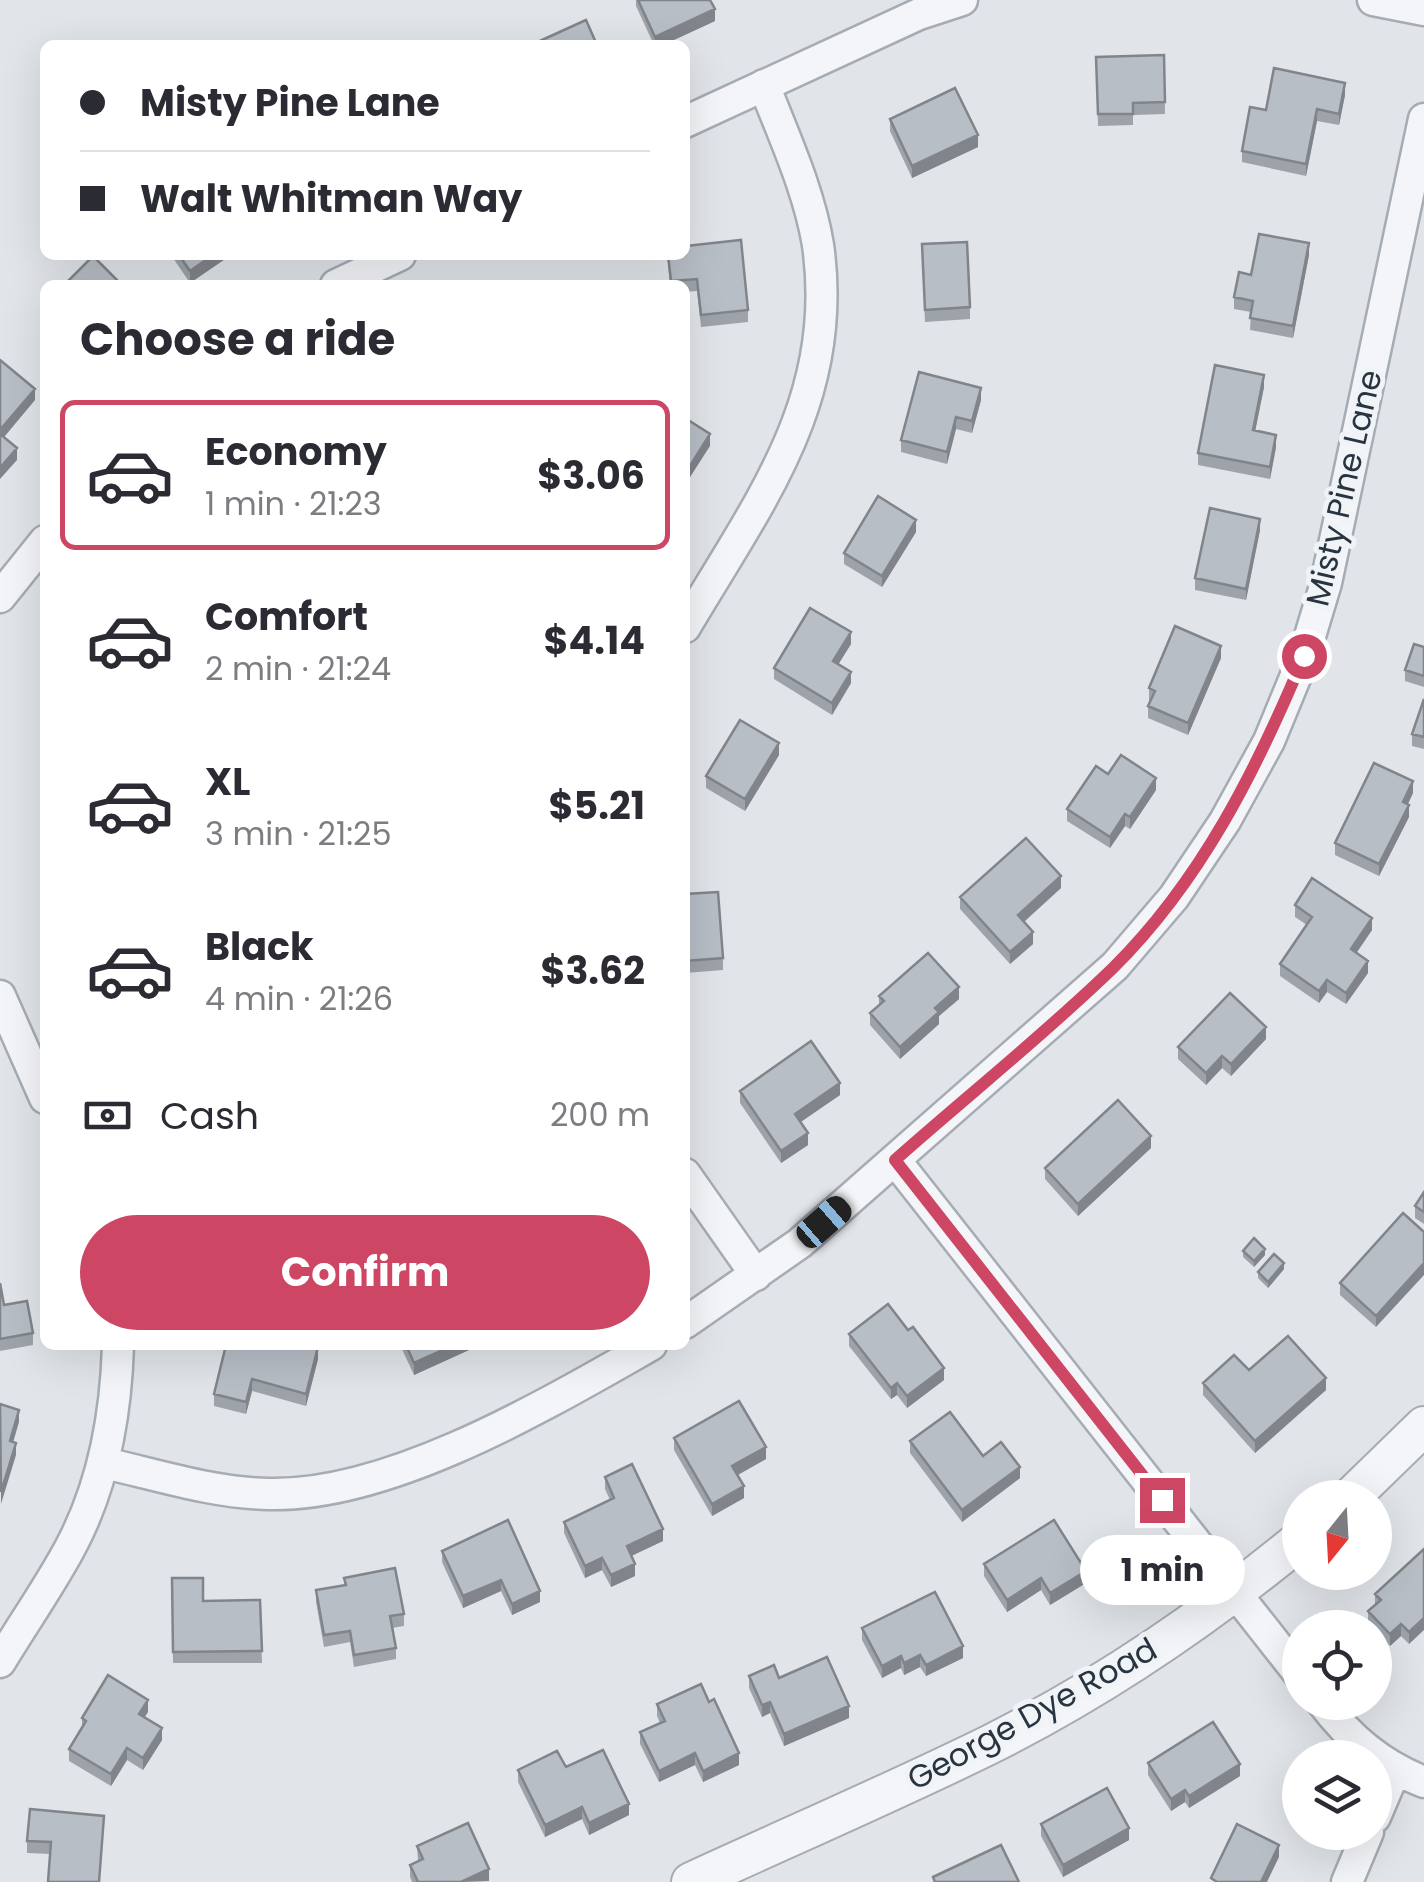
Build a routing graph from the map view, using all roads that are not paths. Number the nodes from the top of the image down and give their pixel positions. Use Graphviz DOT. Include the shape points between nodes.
graph roads {
  1 [pos="962,0"];
  2 [pos="1373,0"];
  3 [pos="1424,10"];
  4 [pos="764,84"];
  5 [pos="1424,118"];
  6 [pos="690,120"];
  7 [pos="389,260"];
  8 [pos="347,280"];
  9 [pos="40,547"];
  10 [pos="0,598"];
  11 [pos="690,619"];
  12 [pos="0,996"];
  13 [pos="40,1087"];
  14 [pos="895,1160"];
  15 [pos="690,1181"];
  16 [pos="756,1276"];
  17 [pos="690,1320"];
  18 [pos="118,1350"];
  19 [pos="642,1350"];
  20 [pos="1424,1426"];
  21 [pos="104,1462"];
  22 [pos="1368,1480"];
  23 [pos="1282,1555"];
  24 [pos="1235,1593"];
  25 [pos="1282,1652"];
  26 [pos="0,1662"];
  27 [pos="1338,1720"];
  28 [pos="1395,1770"];
  29 [pos="1392,1777"];
  30 [pos="1424,1782"];
  31 [pos="1360,1850"];
  32 [pos="692,1882"];
  33 [pos="1347,1882"];
  1 -- 4 [label="street"];
  2 -- 3 [label="street"];
  4 -- 6 [label="street"];
  4 -- 11 [label="street" via="818,243 818,353 785,458"];
  5 -- 14 [label="street, Misty Pine Lane" via="1326,583 1269,741 1174,897 1115,966"];
  7 -- 8 [label="street"];
  9 -- 10 [label="street"];
  12 -- 13 [label="street"];
  14 -- 16 [label="street, Misty Pine Lane"];
  14 -- 24 [label="street"];
  15 -- 16 [label="street"];
  16 -- 17 [label="street, Misty Pine Lane"];
  18 -- 21 [label="street"];
  19 -- 21 [label="street" via="462,1444 371,1480 318,1492 218,1490"];
  20 -- 22 [label="street"];
  21 -- 26 [label="street" via="71,1547"];
  23 -- 24 [label="street, George Dye Road"];
  24 -- 25 [label="street"];
  24 -- 32 [label="street, George Dye Road" via="1089,1690 990,1744"];
  27 -- 28 [label="street"];
  28 -- 29 [label="street"];
  28 -- 30 [label="street"];
  31 -- 33 [label="street"];
}
